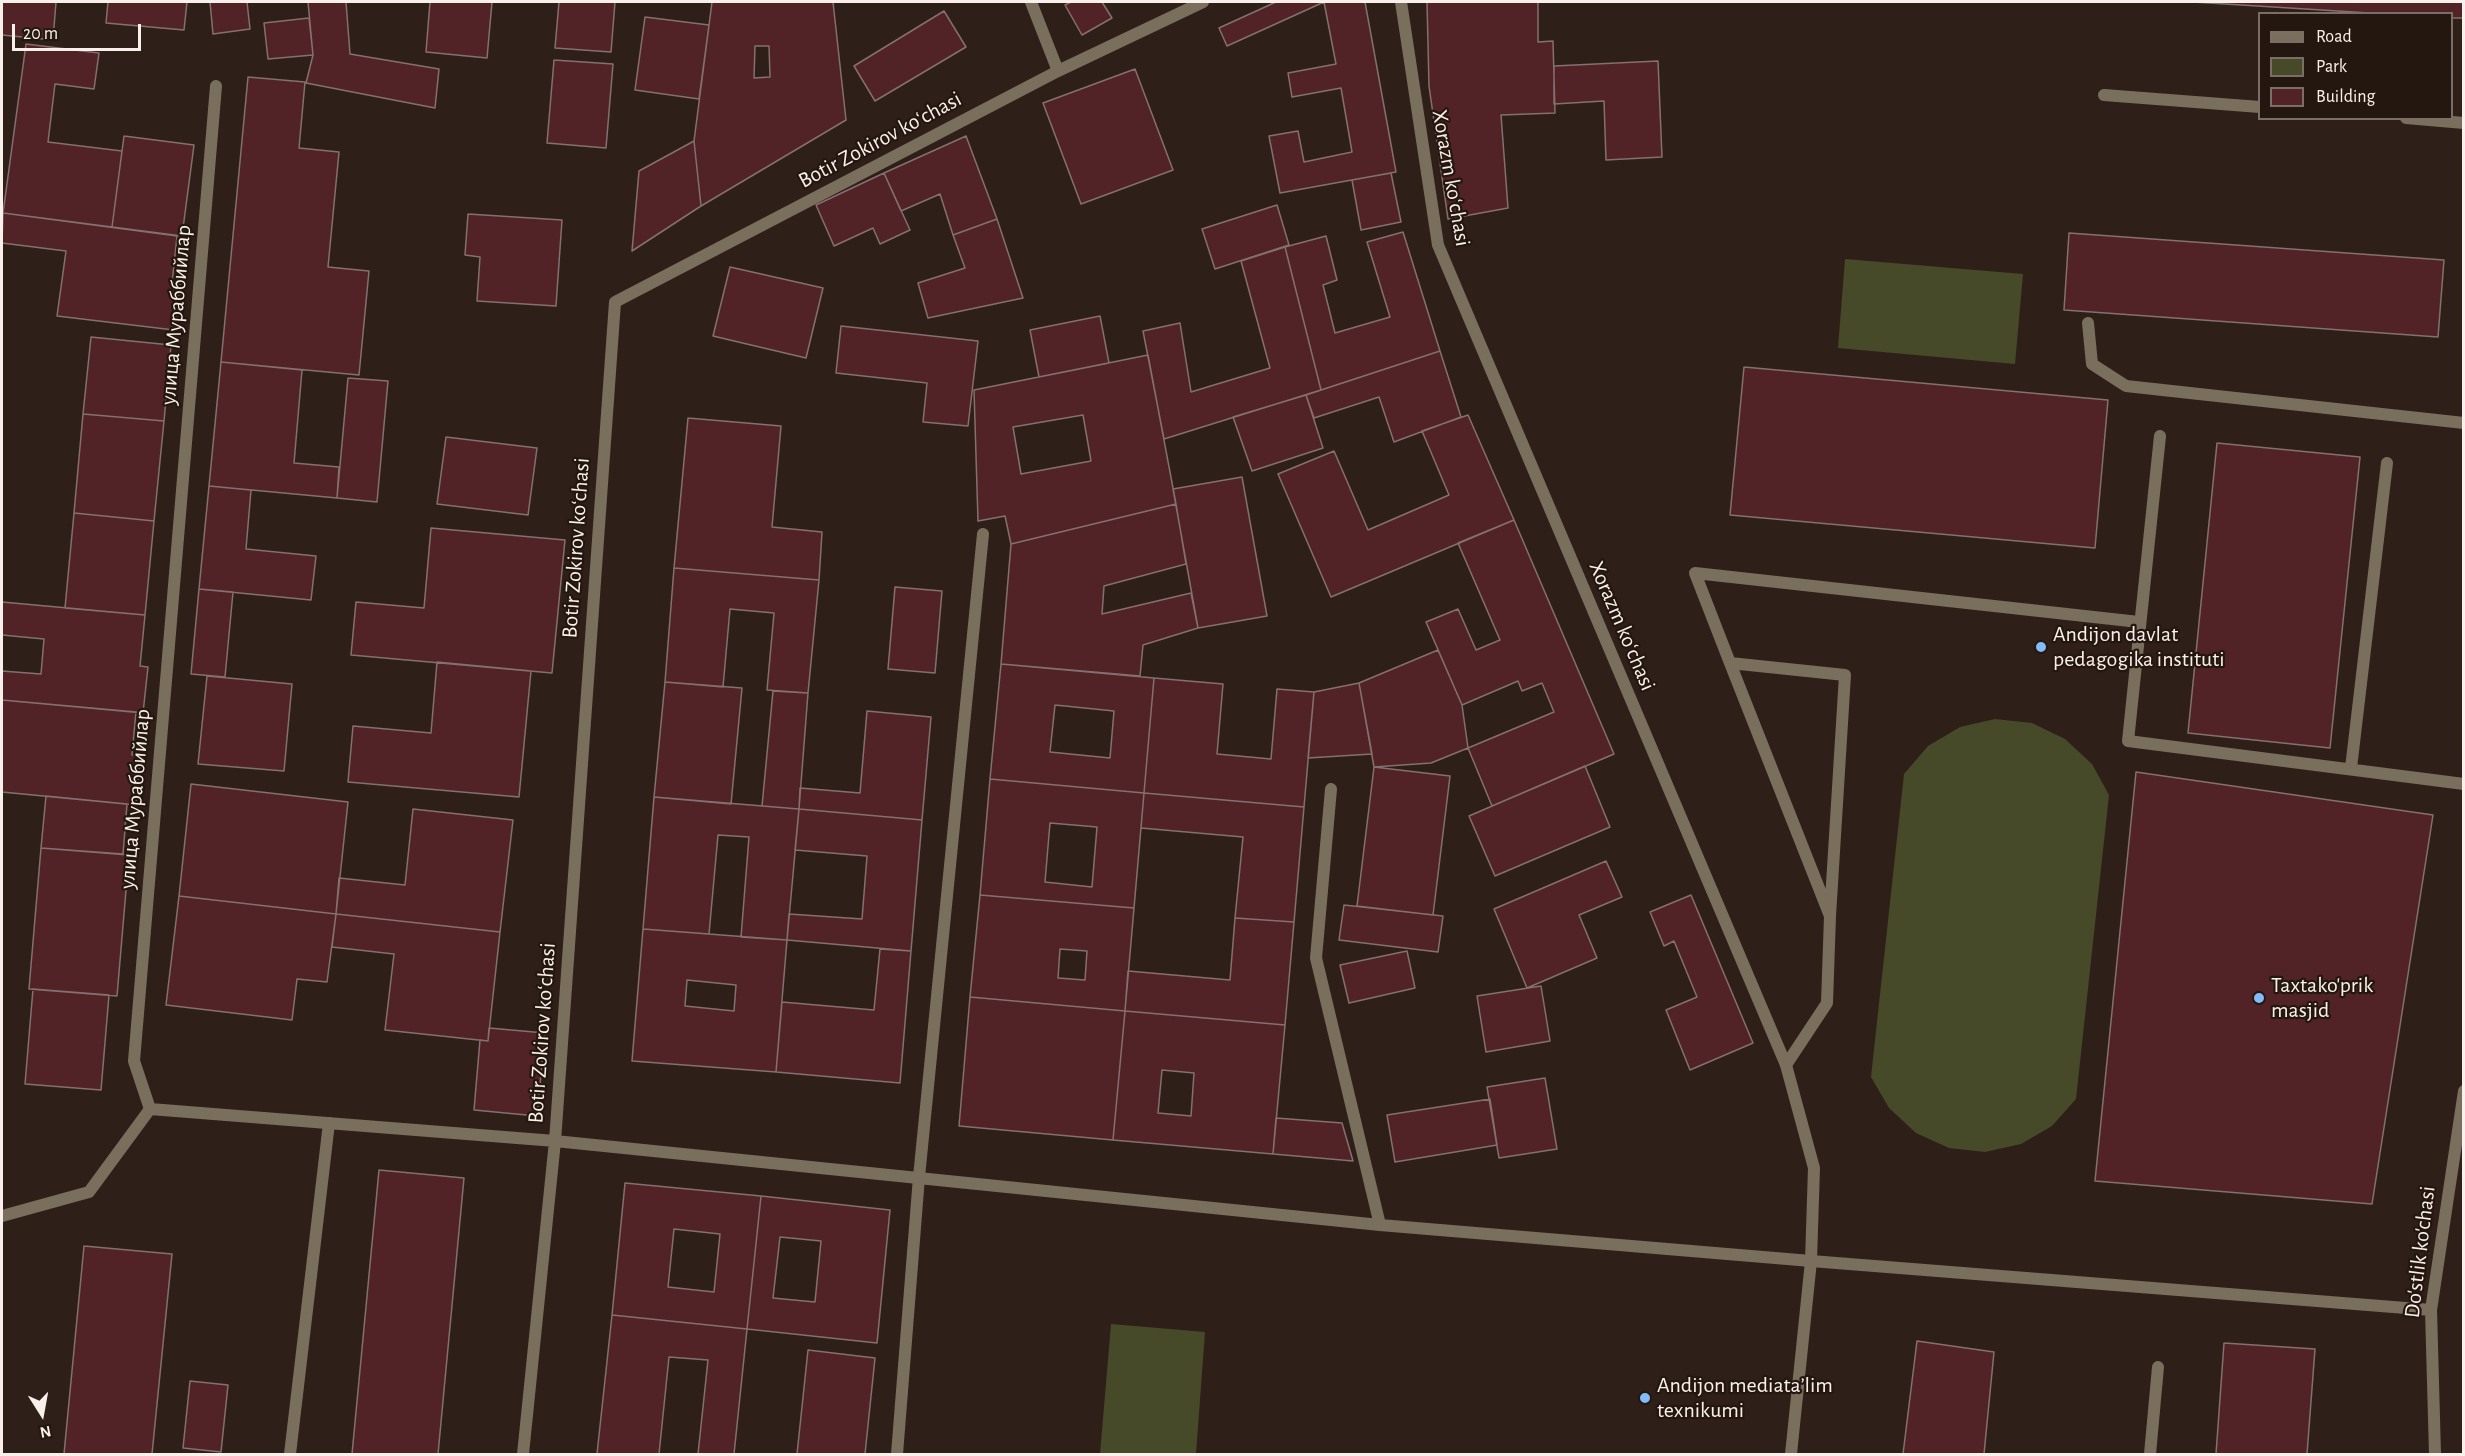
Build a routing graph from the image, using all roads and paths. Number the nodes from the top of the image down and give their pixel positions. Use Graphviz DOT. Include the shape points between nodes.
graph roads {
  1 [pos="1031,2"];
  2 [pos="1203,2"];
  3 [pos="1401,2"];
  4 [pos="1058,71"];
  5 [pos="216,86"];
  6 [pos="2104,95"];
  7 [pos="2258,107"];
  8 [pos="2429,120"];
  9 [pos="2463,123"];
  10 [pos="2088,323"];
  11 [pos="2463,423"];
  12 [pos="2160,436"];
  13 [pos="2387,463"];
  14 [pos="983,534"];
  15 [pos="2139,622"];
  16 [pos="1730,663"];
  17 [pos="2351,768"];
  18 [pos="2463,784"];
  19 [pos="1330,789"];
  20 [pos="1830,916"];
  21 [pos="1786,1065"];
  22 [pos="2463,1091"];
  23 [pos="150,1109"];
  24 [pos="328,1123"];
  25 [pos="555,1141"];
  26 [pos="919,1177"];
  27 [pos="2,1216"];
  28 [pos="1380,1225"];
  29 [pos="1811,1262"];
  30 [pos="2431,1310"];
  31 [pos="2158,1367"];
  32 [pos="290,1455"];
  33 [pos="523,1455"];
  34 [pos="897,1455"];
  35 [pos="1791,1455"];
  36 [pos="2150,1455"];
  37 [pos="2435,1455"];
  1 -- 4 [label="street"];
  2 -- 4 [label="street, Botir Zokirov koʻchasi"];
  3 -- 21 [label="street, Xorazm koʻchasi" via="1438,245"];
  4 -- 25 [label="street, Botir Zokirov koʻchasi" via="615,302"];
  5 -- 23 [label="street, улица Мураббийлар" via="134,1061"];
  6 -- 7 [label="street"];
  8 -- 9 [label="street"];
  10 -- 11 [label="street" via="2092,364 2126,386"];
  12 -- 15 [label="street"];
  13 -- 17 [label="street"];
  14 -- 26 [label="street"];
  15 -- 16 [label="street" via="1695,573"];
  15 -- 17 [label="street" via="2128,741"];
  16 -- 20 [label="street"];
  16 -- 20 [label="street" via="1845,675"];
  17 -- 18 [label="street"];
  19 -- 28 [label="street" via="1316,958"];
  20 -- 21 [label="street" via="1827,1003"];
  21 -- 29 [label="street, Xorazm koʻchasi" via="1814,1168"];
  22 -- 30 [label="street, Do'stlik ko'chasi"];
  23 -- 24 [label="street"];
  23 -- 27 [label="street" via="89,1192"];
  24 -- 25 [label="street"];
  24 -- 32 [label="street"];
  25 -- 26 [label="street"];
  25 -- 33 [label="street, Botir Zokirov koʻchasi"];
  26 -- 28 [label="street"];
  26 -- 34 [label="street"];
  28 -- 29 [label="street"];
  29 -- 30 [label="street"];
  29 -- 35 [label="street, Xorazm koʻchasi"];
  30 -- 37 [label="street, Do'stlik ko'chasi"];
  31 -- 36 [label="street"];
}
